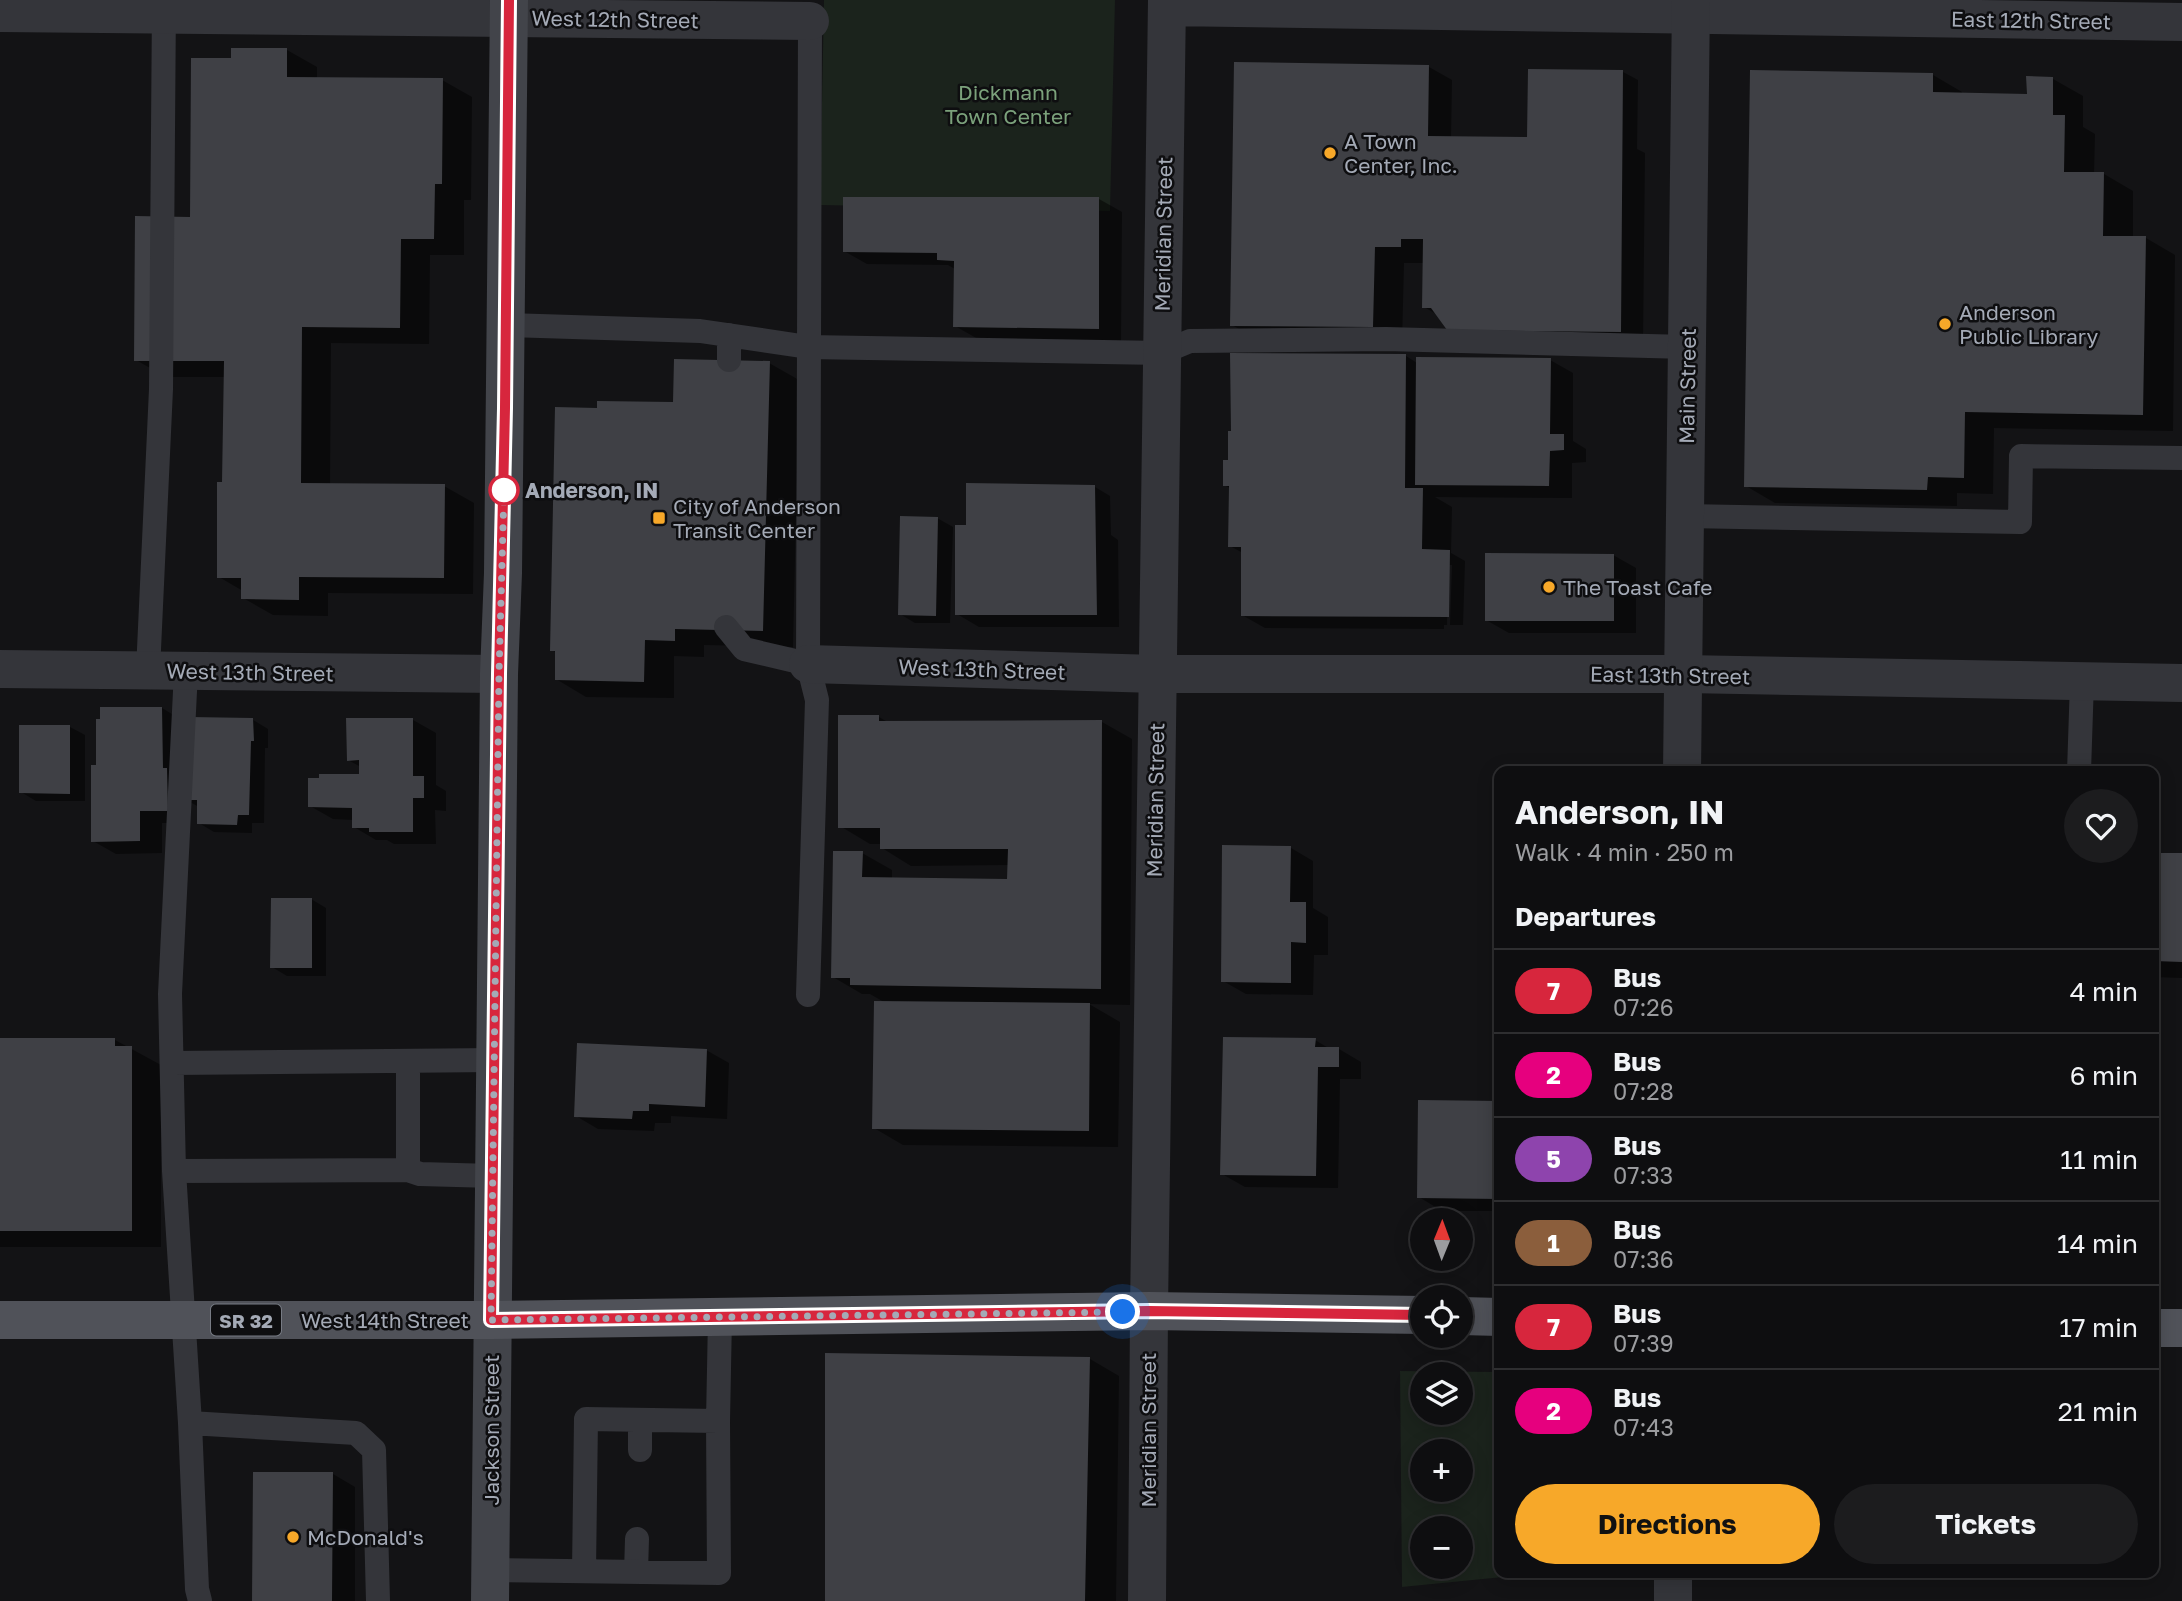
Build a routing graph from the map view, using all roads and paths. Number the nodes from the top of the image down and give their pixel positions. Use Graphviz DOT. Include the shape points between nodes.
graph roads {
  1 [pos="1167,4"];
  2 [pos="164,7"];
  3 [pos="1691,8"];
  4 [pos="510,9"];
  5 [pos="2021,10"];
  6 [pos="0,13"];
  7 [pos="810,22"];
  8 [pos="2182,22"];
  9 [pos="506,326"];
  10 [pos="808,347"];
  11 [pos="1687,347"];
  12 [pos="1161,353"];
  13 [pos="2182,458"];
  14 [pos="1685,516"];
  15 [pos="726,627"];
  16 [pos="807,664"];
  17 [pos="0,669"];
  18 [pos="148,671"];
  19 [pos="186,671"];
  20 [pos="499,674"];
  21 [pos="1157,674"];
  22 [pos="1684,674"];
  23 [pos="2082,681"];
  24 [pos="2182,683"];
  25 [pos="1682,766"];
  26 [pos="2079,766"];
  27 [pos="808,995"];
  28 [pos="495,1060"];
  29 [pos="408,1061"];
  30 [pos="173,1063"];
  31 [pos="408,1170"];
  32 [pos="174,1171"];
  33 [pos="493,1176"];
  34 [pos="1149,1311"];
  35 [pos="1410,1315"];
  36 [pos="1473,1316"];
  37 [pos="720,1317"];
  38 [pos="1494,1317"];
  39 [pos="0,1320"];
  40 [pos="183,1320"];
  41 [pos="491,1320"];
  42 [pos="2159,1328"];
  43 [pos="2182,1328"];
  44 [pos="640,1420"];
  45 [pos="718,1422"];
  46 [pos="190,1423"];
  47 [pos="639,1450"];
  48 [pos="637,1539"];
  49 [pos="584,1571"];
  50 [pos="636,1572"];
  51 [pos="1673,1578"];
  52 [pos="490,1586"];
  53 [pos="200,1601"];
  54 [pos="378,1601"];
  55 [pos="1147,1601"];
  56 [pos="1673,1601"];
  1 -- 3 [label="street, East 12th Street"];
  1 -- 12 [label="street, Meridian Street"];
  2 -- 4 [label="street, West 12th Street"];
  2 -- 6 [label="street, West 12th Street"];
  2 -- 18 [label="lane" via="161,390"];
  3 -- 5 [label="street, East 12th Street"];
  3 -- 11 [label="street, Main Street"];
  4 -- 7 [label="street, West 12th Street"];
  4 -- 9 [label="main road, Jackson Street"];
  5 -- 8 [label="street, East 12th Street"];
  7 -- 10 [label="lane"];
  9 -- 10 [label="lane" via="700,331 729,348"];
  9 -- 20 [label="main road, Jackson Street"];
  10 -- 12 [label="lane"];
  10 -- 16 [label="lane"];
  11 -- 12 [label="lane" via="1190,341"];
  11 -- 14 [label="street, Main Street"];
  12 -- 21 [label="street, Meridian Street"];
  13 -- 14 [label="lane" via="2021,456 2020,522"];
  14 -- 22 [label="street, Main Street"];
  15 -- 16 [label="lane" via="744,649"];
  16 -- 21 [label="street, West 13th Street"];
  16 -- 27 [label="lane" via="817,700"];
  17 -- 18 [label="street, West 13th Street"];
  18 -- 19 [label="street, West 13th Street"];
  19 -- 20 [label="street, West 13th Street"];
  19 -- 30 [label="lane" via="170,994"];
  20 -- 28 [label="main road, Jackson Street"];
  21 -- 22 [label="street, East 13th Street"];
  21 -- 34 [label="street, Meridian Street"];
  22 -- 23 [label="street, East 13th Street"];
  22 -- 25 [label="street, Main Street"];
  23 -- 24 [label="street, East 13th Street"];
  23 -- 26 [label="lane"];
  28 -- 29 [label="lane"];
  28 -- 33 [label="main road, Jackson Street"];
  29 -- 30 [label="lane"];
  29 -- 31 [label="lane"];
  30 -- 32 [label="lane"];
  31 -- 32 [label="lane"];
  31 -- 33 [label="lane"];
  32 -- 40 [label="lane"];
  33 -- 41 [label="main road, Jackson Street"];
  34 -- 35 [label="main road, SR 32"];
  34 -- 37 [label="main road, West 14th Street / SR 32"];
  34 -- 55 [label="street, Meridian Street"];
  36 -- 38 [label="main road"];
  37 -- 41 [label="main road, West 14th Street / SR 32"];
  37 -- 45 [label="lane"];
  39 -- 40 [label="main road, West 14th Street / SR 32"];
  40 -- 41 [label="main road, West 14th Street / SR 32"];
  40 -- 46 [label="lane"];
  41 -- 52 [label="main road, Jackson Street"];
  42 -- 43 [label="main road"];
  44 -- 45 [label="lane"];
  44 -- 47 [label="lane"];
  44 -- 49 [label="lane" via="586,1419"];
  45 -- 50 [label="lane" via="719,1573"];
  46 -- 53 [label="lane"];
  46 -- 54 [label="lane" via="356,1433 374,1451"];
  48 -- 50 [label="lane"];
  49 -- 50 [label="lane"];
  49 -- 52 [label="lane"];
  51 -- 56 [label="street"];
}
